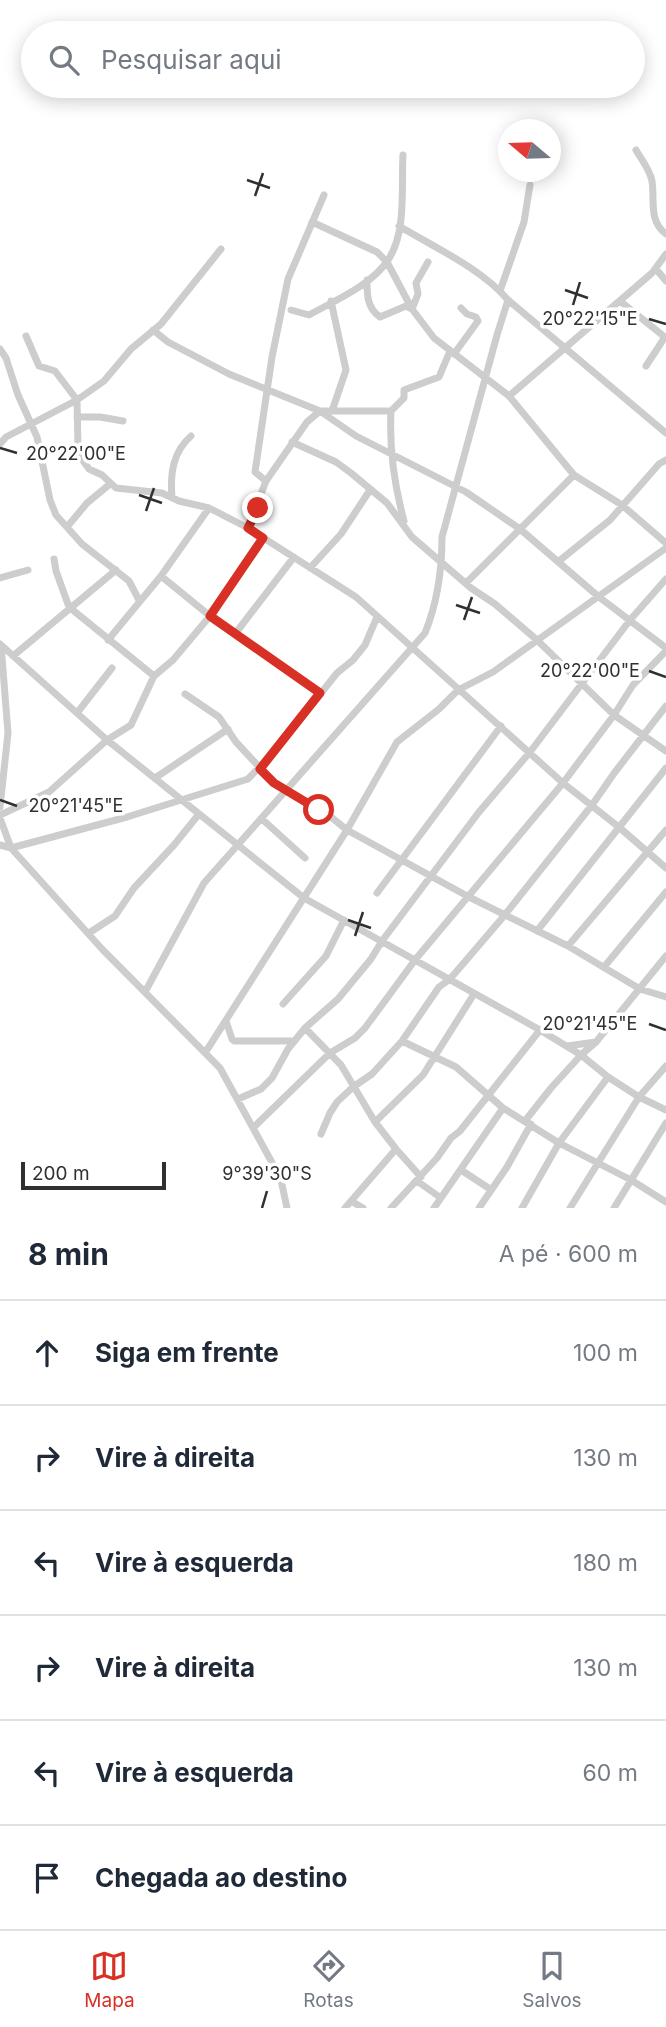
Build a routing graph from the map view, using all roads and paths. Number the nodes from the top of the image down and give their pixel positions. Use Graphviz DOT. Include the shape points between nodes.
graph roads {
  1 [pos="636,150"];
  2 [pos="403,155"];
  3 [pos="530,186"];
  4 [pos="324,195"];
  5 [pos="312,222"];
  6 [pos="399,226"];
  7 [pos="666,234"];
  8 [pos="221,249"];
  9 [pos="666,254"];
  10 [pos="387,262"];
  11 [pos="428,262"];
  12 [pos="656,269"];
  13 [pos="367,280"];
  14 [pos="666,281"];
  15 [pos="500,291"];
  16 [pos="508,300"];
  17 [pos="331,301"];
  18 [pos="620,301"];
  19 [pos="461,308"];
  20 [pos="412,309"];
  21 [pos="291,310"];
  22 [pos="153,330"];
  23 [pos="26,336"];
  24 [pos="665,336"];
  25 [pos="0,349"];
  26 [pos="566,349"];
  27 [pos="452,353"];
  28 [pos="646,366"];
  29 [pos="485,377"];
  30 [pos="268,390"];
  31 [pos="509,397"];
  32 [pos="77,400"];
  33 [pos="320,411"];
  34 [pos="332,411"];
  35 [pos="391,411"];
  36 [pos="77,417"];
  37 [pos="123,421"];
  38 [pos="32,424"];
  39 [pos="666,433"];
  40 [pos="191,436"];
  41 [pos="2,440"];
  42 [pos="292,442"];
  43 [pos="392,455"];
  44 [pos="666,460"];
  45 [pos="574,475"];
  46 [pos="266,481"];
  47 [pos="110,484"];
  48 [pos="456,487"];
  49 [pos="370,490"];
  50 [pos="172,496"];
  51 [pos="622,506"];
  52 [pos="209,508"];
  53 [pos="405,526"];
  54 [pos="67,527"];
  55 [pos="248,528"];
  56 [pos="520,529"];
  57 [pos="263,538"];
  58 [pos="666,546"];
  59 [pos="294,558"];
  60 [pos="54,559"];
  61 [pos="559,561"];
  62 [pos="442,563"];
  63 [pos="310,568"];
  64 [pos="28,570"];
  65 [pos="116,570"];
  66 [pos="161,576"];
  67 [pos="0,578"];
  68 [pos="666,579"];
  69 [pos="466,583"];
  70 [pos="599,597"];
  71 [pos="139,600"];
  72 [pos="69,607"];
  73 [pos="210,616"];
  74 [pos="377,617"];
  75 [pos="630,620"];
  76 [pos="235,634"];
  77 [pos="108,639"];
  78 [pos="537,640"];
  79 [pos="0,644"];
  80 [pos="413,649"];
  81 [pos="666,650"];
  82 [pos="13,656"];
  83 [pos="112,668"];
  84 [pos="154,676"];
  85 [pos="581,684"];
  86 [pos="458,690"];
  87 [pos="320,693"];
  88 [pos="184,694"];
  89 [pos="666,706"];
  90 [pos="77,713"];
  91 [pos="614,715"];
  92 [pos="500,726"];
  93 [pos="228,729"];
  94 [pos="643,736"];
  95 [pos="107,740"];
  96 [pos="666,751"];
  97 [pos="530,752"];
  98 [pos="666,768"];
  99 [pos="260,769"];
  100 [pos="155,778"];
  101 [pos="564,783"];
  102 [pos="286,790"];
  103 [pos="182,800"];
  104 [pos="592,805"];
  105 [pos="0,807"];
  106 [pos="199,814"];
  107 [pos="0,817"];
  108 [pos="262,819"];
  109 [pos="620,828"];
  110 [pos="347,830"];
  111 [pos="666,830"];
  112 [pos="0,845"];
  113 [pos="237,845"];
  114 [pos="11,848"];
  115 [pos="648,853"];
  116 [pos="305,858"];
  117 [pos="399,861"];
  118 [pos="666,868"];
  119 [pos="430,877"];
  120 [pos="666,892"];
  121 [pos="377,893"];
  122 [pos="469,897"];
  123 [pos="303,898"];
  124 [pos="504,916"];
  125 [pos="344,920"];
  126 [pos="537,931"];
  127 [pos="89,933"];
  128 [pos="382,940"];
  129 [pos="568,946"];
  130 [pos="666,956"];
  131 [pos="415,960"];
  132 [pos="604,967"];
  133 [pos="450,979"];
  134 [pos="640,989"];
  135 [pos="145,992"];
  136 [pos="474,993"];
  137 [pos="666,997"];
  138 [pos="283,1004"];
  139 [pos="226,1021"];
  140 [pos="305,1028"];
  141 [pos="540,1030"];
  142 [pos="295,1041"];
  143 [pos="402,1041"];
  144 [pos="596,1042"];
  145 [pos="566,1046"];
  146 [pos="205,1053"];
  147 [pos="330,1053"];
  148 [pos="581,1055"];
  149 [pos="434,1056"];
  150 [pos="666,1066"];
  151 [pos="608,1077"];
  152 [pos="353,1087"];
  153 [pos="487,1095"];
  154 [pos="639,1097"];
  155 [pos="238,1099"];
  156 [pos="503,1108"];
  157 [pos="666,1110"];
  158 [pos="375,1122"];
  159 [pos="528,1123"];
  160 [pos="666,1123"];
  161 [pos="254,1127"];
  162 [pos="321,1134"];
  163 [pos="559,1143"];
  164 [pos="396,1149"];
  165 [pos="598,1163"];
  166 [pos="461,1170"];
  167 [pos="419,1179"];
  168 [pos="631,1180"];
  169 [pos="490,1189"];
  170 [pos="441,1198"];
  171 [pos="351,1200"];
  172 [pos="665,1200"];
  173 [pos="287,1208"];
  174 [pos="345,1208"];
  175 [pos="363,1208"];
  176 [pos="391,1208"];
  177 [pos="434,1208"];
  178 [pos="479,1208"];
  179 [pos="522,1208"];
  180 [pos="570,1208"];
  181 [pos="614,1208"];
  182 [pos="659,1208"];
  1 -- 7 [label="street" via="652,179 657,226"];
  2 -- 6 [label="street"];
  3 -- 15 [label="street" via="524,222"];
  4 -- 5 [label="street"];
  5 -- 10 [label="street" via="377,252"];
  5 -- 30 [label="street" via="288,279"];
  6 -- 10 [label="street"];
  6 -- 15 [label="street"];
  8 -- 22 [label="street"];
  9 -- 12 [label="street"];
  10 -- 13 [label="street"];
  10 -- 20 [label="street"];
  11 -- 20 [label="street" via="416,283 418,294"];
  12 -- 14 [label="street"];
  12 -- 18 [label="street"];
  13 -- 17 [label="street"];
  13 -- 20 [label="street" via="368,300 376,315 406,306"];
  15 -- 16 [label="street"];
  16 -- 26 [label="street"];
  16 -- 29 [label="street"];
  17 -- 21 [label="street" via="309,315"];
  17 -- 34 [label="street" via="346,370"];
  18 -- 24 [label="street"];
  18 -- 26 [label="street"];
  19 -- 27 [label="street" via="478,321"];
  20 -- 27 [label="street"];
  22 -- 30 [label="street" via="229,374"];
  22 -- 32 [label="street" via="104,381"];
  23 -- 32 [label="street" via="37,363 55,371"];
  24 -- 28 [label="street"];
  25 -- 38 [label="street"];
  26 -- 31 [label="street"];
  26 -- 39 [label="street"];
  27 -- 29 [label="street"];
  27 -- 35 [label="street" via="439,377 404,390 404,398"];
  29 -- 31 [label="street"];
  29 -- 48 [label="street"];
  30 -- 33 [label="street"];
  30 -- 46 [label="street" via="255,472"];
  31 -- 45 [label="street"];
  32 -- 36 [label="street"];
  32 -- 38 [label="street"];
  33 -- 34 [label="street"];
  33 -- 42 [label="street"];
  33 -- 43 [label="street"];
  34 -- 35 [label="street"];
  35 -- 43 [label="street"];
  36 -- 37 [label="street"];
  36 -- 47 [label="street" via="81,458"];
  38 -- 41 [label="street"];
  38 -- 54 [label="street" via="55,515"];
  40 -- 50 [label="street" via="176,454"];
  42 -- 46 [label="street"];
  42 -- 49 [label="street" via="336,462"];
  43 -- 48 [label="street"];
  43 -- 53 [label="street"];
  44 -- 51 [label="street"];
  45 -- 51 [label="street"];
  45 -- 56 [label="street"];
  46 -- 55 [label="street"];
  47 -- 50 [label="street"];
  47 -- 54 [label="street"];
  48 -- 56 [label="street"];
  48 -- 62 [label="street" via="442,537"];
  49 -- 53 [label="street"];
  49 -- 63 [label="street" via="341,534"];
  50 -- 52 [label="street"];
  51 -- 58 [label="street"];
  51 -- 61 [label="street"];
  52 -- 55 [label="street"];
  52 -- 66 [label="street"];
  53 -- 62 [label="street"];
  54 -- 65 [label="street"];
  55 -- 57 [label="street"];
  56 -- 61 [label="street"];
  56 -- 69 [label="street"];
  57 -- 59 [label="street"];
  57 -- 73 [label="street"];
  58 -- 70 [label="street"];
  59 -- 63 [label="street"];
  59 -- 76 [label="street"];
  60 -- 72 [label="street"];
  61 -- 70 [label="street"];
  62 -- 69 [label="street"];
  62 -- 80 [label="street" via="430,620"];
  63 -- 74 [label="street" via="356,597"];
  64 -- 67 [label="street"];
  65 -- 71 [label="street" via="129,581"];
  65 -- 72 [label="street"];
  66 -- 71 [label="street"];
  66 -- 73 [label="street"];
  68 -- 75 [label="street"];
  69 -- 78 [label="street"];
  70 -- 75 [label="street"];
  70 -- 78 [label="street"];
  71 -- 77 [label="street"];
  72 -- 77 [label="street"];
  72 -- 82 [label="street"];
  73 -- 76 [label="street"];
  73 -- 84 [label="street"];
  74 -- 80 [label="street"];
  74 -- 87 [label="street" via="365,645"];
  75 -- 81 [label="street"];
  75 -- 85 [label="street"];
  76 -- 87 [label="street"];
  77 -- 84 [label="street"];
  78 -- 85 [label="street"];
  78 -- 86 [label="street" via="493,672"];
  79 -- 82 [label="street"];
  79 -- 105 [label="street" via="8,733"];
  80 -- 86 [label="street"];
  80 -- 102 [label="street"];
  81 -- 91 [label="street" via="633,685"];
  82 -- 90 [label="street"];
  83 -- 90 [label="street"];
  84 -- 95 [label="street" via="131,725"];
  85 -- 91 [label="street"];
  85 -- 97 [label="street"];
  86 -- 92 [label="street"];
  86 -- 110 [label="street" via="397,742"];
  87 -- 99 [label="street"];
  88 -- 93 [label="street" via="215,712"];
  89 -- 94 [label="street"];
  90 -- 95 [label="street"];
  91 -- 94 [label="street"];
  91 -- 101 [label="street"];
  92 -- 97 [label="street"];
  92 -- 117 [label="street"];
  93 -- 99 [label="street"];
  93 -- 100 [label="street"];
  94 -- 96 [label="street"];
  94 -- 104 [label="street"];
  95 -- 100 [label="street"];
  95 -- 107 [label="street" via="49,792"];
  97 -- 101 [label="street"];
  97 -- 119 [label="street"];
  98 -- 109 [label="street"];
  99 -- 102 [label="street"];
  99 -- 103 [label="street" via="248,779"];
  100 -- 103 [label="street"];
  101 -- 104 [label="street"];
  101 -- 122 [label="street"];
  102 -- 108 [label="street"];
  102 -- 110 [label="street"];
  103 -- 106 [label="street"];
  103 -- 114 [label="street"];
  104 -- 109 [label="street"];
  104 -- 124 [label="street"];
  106 -- 113 [label="street"];
  106 -- 127 [label="street" via="115,916"];
  107 -- 114 [label="street"];
  108 -- 113 [label="street"];
  108 -- 116 [label="street"];
  109 -- 115 [label="street"];
  109 -- 126 [label="street"];
  110 -- 117 [label="street"];
  110 -- 123 [label="street"];
  111 -- 115 [label="street"];
  112 -- 114 [label="street"];
  113 -- 123 [label="street"];
  113 -- 135 [label="street" via="205,883"];
  114 -- 127 [label="street"];
  115 -- 118 [label="street"];
  115 -- 129 [label="street"];
  117 -- 119 [label="street"];
  117 -- 121 [label="street"];
  119 -- 122 [label="street"];
  119 -- 128 [label="street"];
  120 -- 132 [label="street"];
  122 -- 124 [label="street"];
  122 -- 131 [label="street"];
  123 -- 125 [label="street"];
  123 -- 139 [label="street"];
  124 -- 126 [label="street"];
  124 -- 133 [label="street"];
  125 -- 128 [label="street"];
  125 -- 138 [label="street" via="326,956"];
  126 -- 129 [label="street"];
  127 -- 135 [label="street"];
  128 -- 131 [label="street"];
  128 -- 140 [label="street" via="338,999"];
  129 -- 132 [label="street"];
  130 -- 134 [label="street"];
  131 -- 133 [label="street"];
  131 -- 147 [label="street" via="365,1028"];
  132 -- 134 [label="street"];
  133 -- 136 [label="street"];
  133 -- 143 [label="street" via="439,987"];
  134 -- 137 [label="street"];
  134 -- 144 [label="street"];
  135 -- 146 [label="street"];
  136 -- 141 [label="street"];
  136 -- 149 [label="street"];
  139 -- 142 [label="street" via="234,1041"];
  139 -- 146 [label="street"];
  140 -- 142 [label="street"];
  140 -- 147 [label="street"];
  141 -- 145 [label="street"];
  141 -- 153 [label="street"];
  142 -- 155 [label="street" via="272,1078 261,1089"];
  143 -- 149 [label="street"];
  143 -- 152 [label="street" via="372,1074"];
  144 -- 145 [label="street"];
  144 -- 148 [label="street"];
  145 -- 148 [label="street"];
  146 -- 155 [label="street"];
  147 -- 152 [label="street"];
  147 -- 161 [label="street"];
  148 -- 151 [label="street"];
  148 -- 159 [label="street"];
  149 -- 153 [label="street" via="456,1067"];
  149 -- 158 [label="street" via="423,1075"];
  150 -- 154 [label="street"];
  151 -- 154 [label="street"];
  151 -- 163 [label="street"];
  152 -- 158 [label="street"];
  152 -- 162 [label="street" via="330,1113"];
  153 -- 156 [label="street"];
  153 -- 167 [label="street"];
  154 -- 157 [label="street"];
  154 -- 165 [label="street"];
  155 -- 161 [label="street"];
  156 -- 159 [label="street"];
  156 -- 166 [label="street"];
  158 -- 164 [label="street"];
  159 -- 163 [label="street"];
  159 -- 169 [label="street" via="507,1167"];
  160 -- 168 [label="street"];
  161 -- 173 [label="street" via="281,1180"];
  163 -- 165 [label="street"];
  163 -- 179 [label="street"];
  164 -- 167 [label="street"];
  164 -- 171 [label="street"];
  165 -- 168 [label="street"];
  165 -- 180 [label="street"];
  166 -- 169 [label="street"];
  166 -- 170 [label="street"];
  167 -- 170 [label="street"];
  167 -- 176 [label="street"];
  168 -- 172 [label="street"];
  168 -- 181 [label="street"];
  169 -- 178 [label="street"];
  170 -- 177 [label="street"];
  171 -- 174 [label="street"];
  171 -- 175 [label="street"];
  172 -- 182 [label="street"];
}
